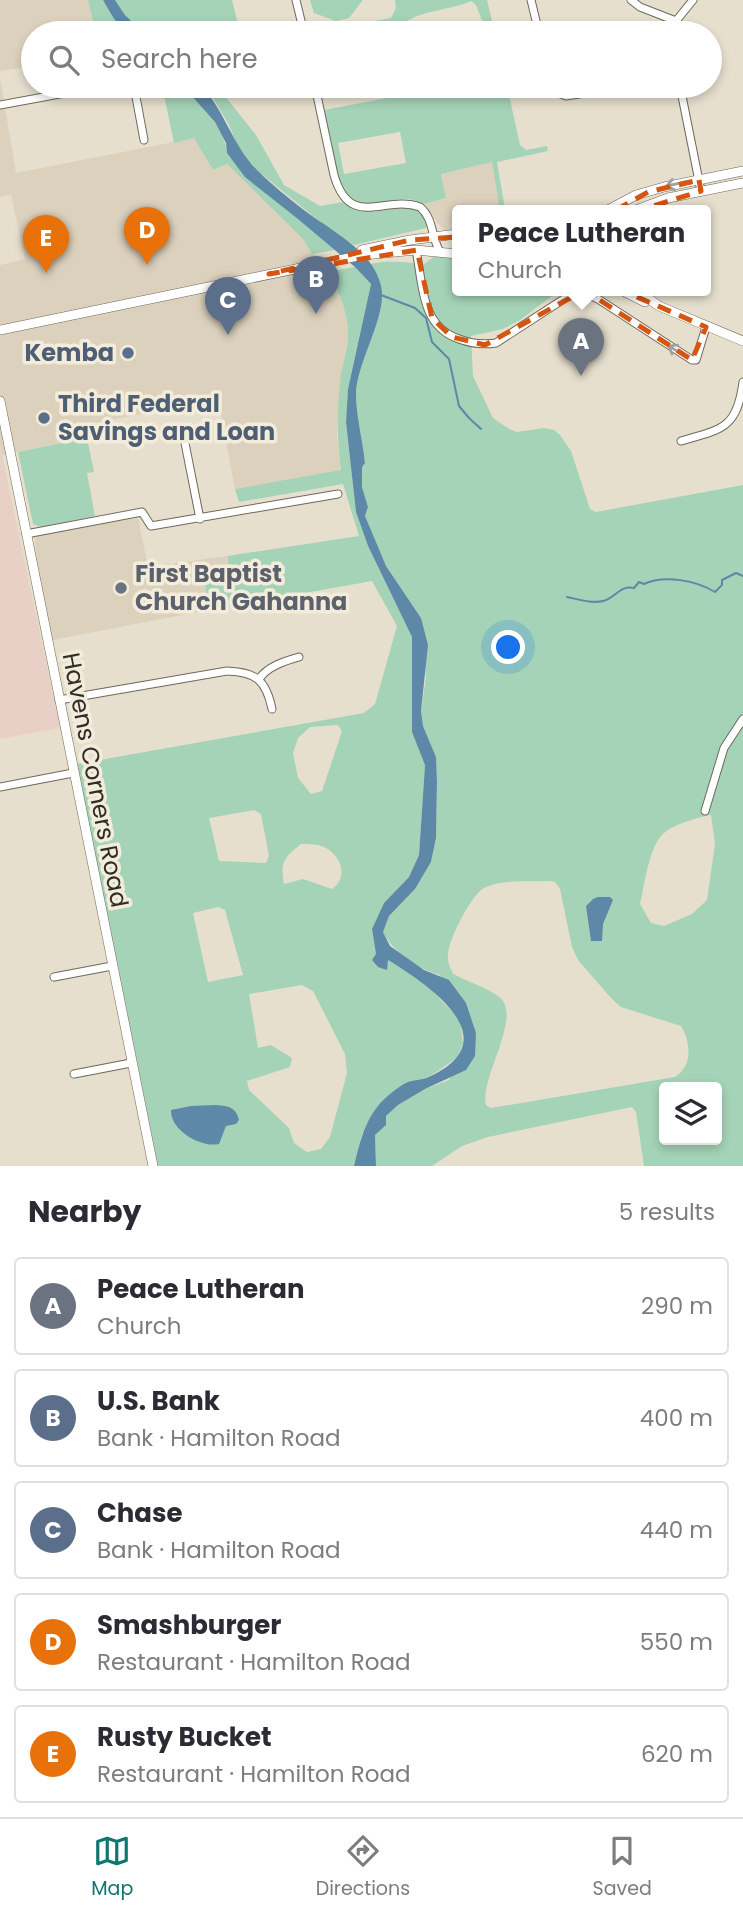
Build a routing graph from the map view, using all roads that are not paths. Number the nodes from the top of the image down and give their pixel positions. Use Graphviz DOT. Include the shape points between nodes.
graph roads {
  1 [pos="296,0"];
  2 [pos="531,0"];
  3 [pos="631,0"];
  4 [pos="694,0"];
  5 [pos="301,21"];
  6 [pos="536,21"];
  7 [pos="676,21"];
  8 [pos="38,98"];
  9 [pos="136,98"];
  10 [pos="318,98"];
  11 [pos="682,98"];
  12 [pos="0,105"];
  13 [pos="144,140"];
  14 [pos="743,171"];
  15 [pos="699,180"];
  16 [pos="743,183"];
  17 [pos="701,191"];
  18 [pos="646,193"];
  19 [pos="617,205"];
  20 [pos="626,205"];
  21 [pos="649,205"];
  22 [pos="452,234"];
  23 [pos="434,236"];
  24 [pos="383,250"];
  25 [pos="416,250"];
  26 [pos="450,254"];
  27 [pos="567,296"];
  28 [pos="588,296"];
  29 [pos="633,296"];
  30 [pos="645,296"];
  31 [pos="659,306"];
  32 [pos="706,327"];
  33 [pos="0,330"];
  34 [pos="743,341"];
  35 [pos="743,382"];
  36 [pos="0,401"];
  37 [pos="681,441"];
  38 [pos="186,443"];
  39 [pos="338,495"];
  40 [pos="200,519"];
  41 [pos="26,534"];
  42 [pos="299,657"];
  43 [pos="259,679"];
  44 [pos="59,700"];
  45 [pos="272,709"];
  46 [pos="743,719"];
  47 [pos="73,773"];
  48 [pos="0,788"];
  49 [pos="705,811"];
  50 [pos="112,966"];
  51 [pos="54,977"];
  52 [pos="131,1063"];
  53 [pos="74,1074"];
  54 [pos="153,1166"];
  1 -- 5 [label="street"];
  2 -- 6 [label="street"];
  3 -- 7 [label="street"];
  4 -- 7 [label="street"];
  8 -- 12 [label="street"];
  9 -- 13 [label="street"];
  10 -- 23 [label="street" via="334,175 346,199 365,208 405,203 420,207"];
  11 -- 15 [label="street"];
  14 -- 15 [label="main road"];
  15 -- 17 [label="street"];
  15 -- 18 [label="main road, one-way"];
  16 -- 17 [label="main road"];
  17 -- 21 [label="main road"];
  18 -- 19 [label="main road"];
  18 -- 20 [label="main road"];
  22 -- 23 [label="main road"];
  23 -- 24 [label="main road"];
  23 -- 26 [label="street"];
  24 -- 25 [label="main road"];
  24 -- 33 [label="main road"];
  25 -- 26 [label="main road"];
  27 -- 25 [label="street, one-way" via="496,343 477,344 452,337 440,329 425,304"];
  32 -- 28 [label="street, one-way" via="696,360 692,360"];
  29 -- 31 [label="main road"];
  30 -- 31 [label="main road"];
  31 -- 32 [label="main road"];
  32 -- 34 [label="main road"];
  35 -- 37 [label="street" via="740,407 733,419"];
  36 -- 41 [label="main road, Havens Corners Road"];
  38 -- 40 [label="street"];
  39 -- 40 [label="street"];
  40 -- 41 [label="street" via="151,526 142,512"];
  41 -- 44 [label="main road, Havens Corners Road"];
  42 -- 43 [label="street" via="264,672"];
  43 -- 44 [label="street" via="244,671 227,671"];
  43 -- 45 [label="street" via="269,692"];
  44 -- 47 [label="main road, Havens Corners Road"];
  46 -- 49 [label="street" via="724,748"];
  47 -- 48 [label="street"];
  47 -- 50 [label="main road, Havens Corners Road"];
  50 -- 51 [label="street"];
  50 -- 52 [label="main road, Havens Corners Road"];
  52 -- 53 [label="street"];
  52 -- 54 [label="main road, Havens Corners Road"];
}
